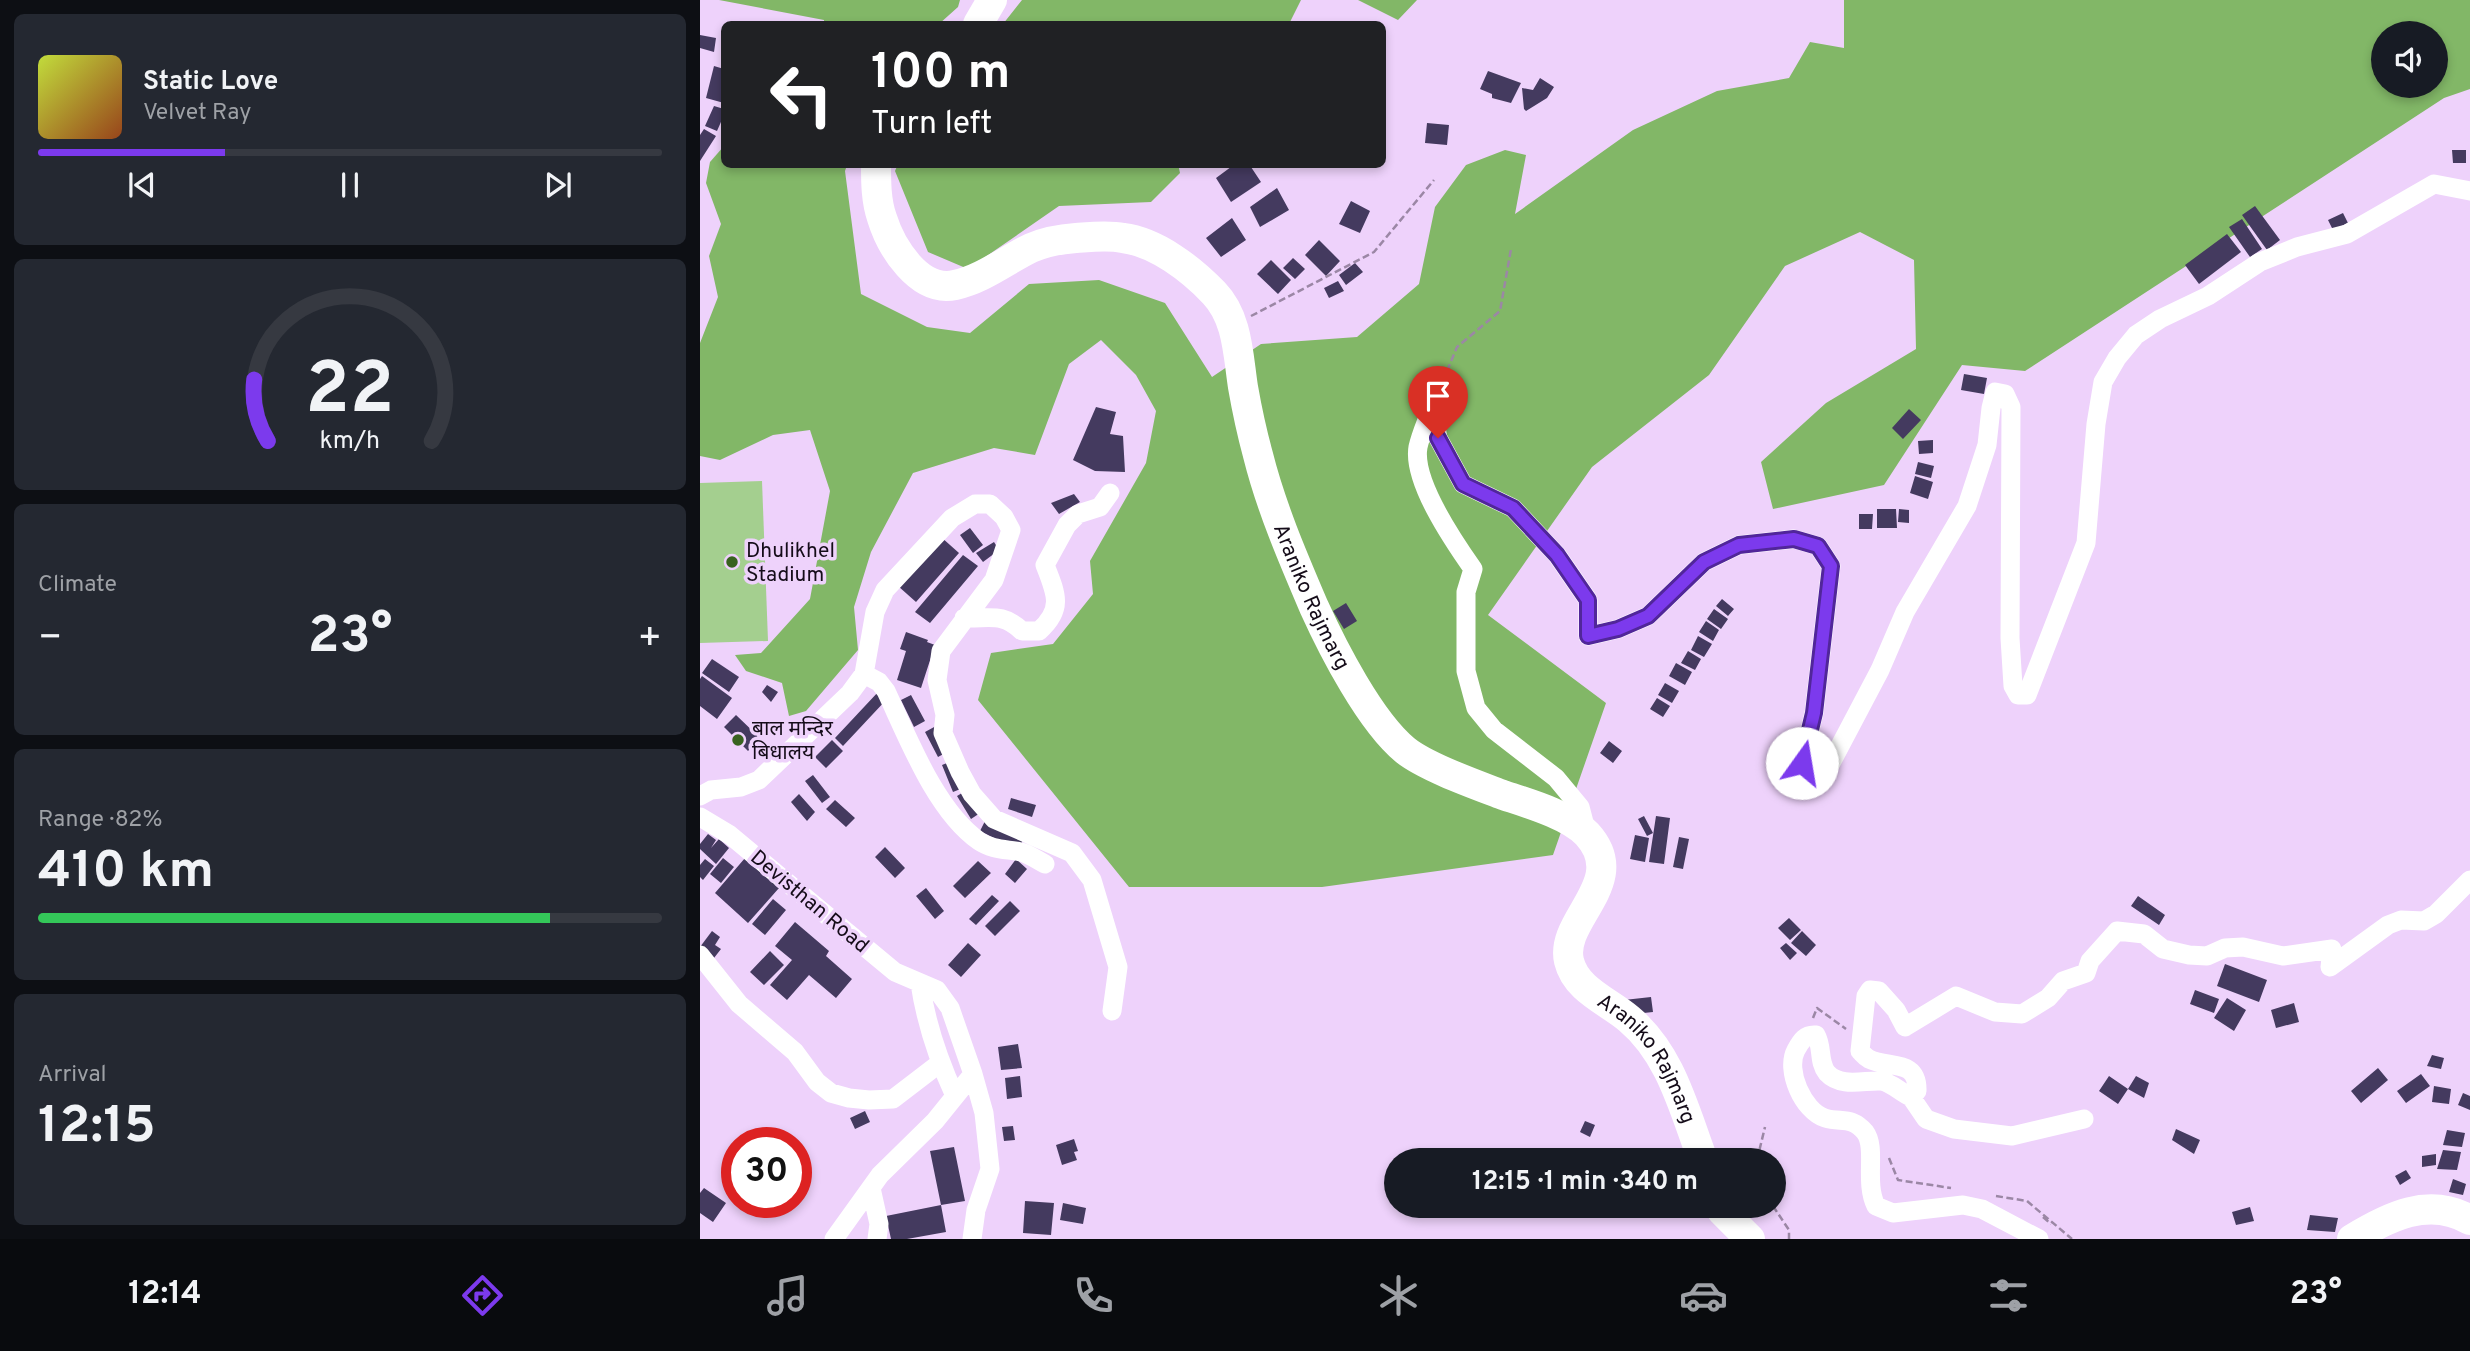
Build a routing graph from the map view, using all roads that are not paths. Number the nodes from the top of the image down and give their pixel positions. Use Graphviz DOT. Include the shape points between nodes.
graph roads {
  1 [pos="992,0"];
  2 [pos="980,21"];
  3 [pos="876,168"];
  4 [pos="2470,191"];
  5 [pos="1110,493"];
  6 [pos="964,618"];
  7 [pos="864,674"];
  8 [pos="700,796"];
  9 [pos="700,817"];
  10 [pos="1587,834"];
  11 [pos="1045,864"];
  12 [pos="2470,880"];
  13 [pos="700,955"];
  14 [pos="920,984"];
  15 [pos="1112,1011"];
  16 [pos="940,1063"];
  17 [pos="973,1074"];
  18 [pos="955,1096"];
  19 [pos="1911,1097"];
  20 [pos="2084,1119"];
  21 [pos="1698,1148"];
  22 [pos="871,1188"];
  23 [pos="1729,1218"];
  24 [pos="2470,1220"];
  25 [pos="834,1239"];
  26 [pos="877,1239"];
  27 [pos="972,1239"];
  28 [pos="1750,1239"];
  29 [pos="2039,1239"];
  30 [pos="2352,1239"];
  1 -- 2 [label="highway"];
  3 -- 10 [label="highway, Araniko Rajmarg" via="883,221 899,253 916,273 935,285 968,281 1034,247 1062,239 1124,237 1152,247 1216,295 1233,327 1258,457 1274,505 1316,610 1355,686 1406,752 1563,818"];
  4 -- 10 [label="street" via="2434,184 2347,234 2260,262 2136,334 2103,382 2086,543 2027,695 2018,695 2013,686 2010,638 2011,407 2005,394 1995,392 1987,445 1967,506 1905,612 1830,763 1808,773 1802,763 1814,713 1831,566 1818,546 1794,539 1739,545 1704,562 1648,616 1588,636 1588,600 1557,555 1513,508 1463,484 1438,438 1432,406 1418,449 1419,460 1428,494 1473,569 1466,592 1466,671 1476,708 1494,730 1556,778 1580,807"];
  5 -- 6 [label="street" via="1100,507 1078,514 1052,548 1045,565 1055,588 1056,606 1039,631 1022,631 1012,621 996,616"];
  6 -- 7 [label="street" via="994,580 1011,530 990,504 975,504 952,518 885,590 875,612"];
  6 -- 15 [label="street" via="941,650 937,668 945,715 943,733 972,794 994,819 1072,853 1092,880 1118,967"];
  7 -- 8 [label="street" via="759,780"];
  7 -- 11 [label="street" via="886,691 951,814 981,842"];
  9 -- 14 [label="street, Devisthan Road" via="730,835 895,972"];
  10 -- 21 [label="highway, Araniko Rajmarg" via="1601,860 1602,875 1567,957 1581,984 1629,1019 1655,1045"];
  12 -- 19 [label="street" via="2436,914 2424,921 2388,925 2330,967 2332,949 2283,956 2243,947 2207,956 2189,955 2163,949 2144,934 2117,931 2090,961 2086,973 2063,981 2048,998 2022,1014 1995,1012 1955,996 1905,1027 1880,991 1870,990 1860,1051 1869,1059 1908,1069 1917,1080 1917,1091"];
  13 -- 16 [label="street" via="739,1004 795,1052 831,1093 893,1099"];
  14 -- 16 [label="street"];
  14 -- 17 [label="street, Devisthan Road" via="937,990 950,1008"];
  16 -- 18 [label="street"];
  17 -- 18 [label="street"];
  17 -- 27 [label="street, Devisthan Road" via="984,1112 990,1169"];
  18 -- 22 [label="street"];
  19 -- 20 [label="street" via="1927,1119 1954,1129 2012,1136"];
  19 -- 29 [label="street" via="1885,1081 1843,1082 1828,1073 1816,1035 1802,1040 1792,1057 1793,1076 1806,1103 1824,1118 1849,1119 1865,1133 1871,1146 1870,1194 1876,1206 1893,1213 1963,1205 1982,1209"];
  22 -- 25 [label="street"];
  22 -- 26 [label="street" via="879,1224"];
  23 -- 28 [label="highway"];
  24 -- 30 [label="highway" via="2444,1210 2420,1209"];
}
